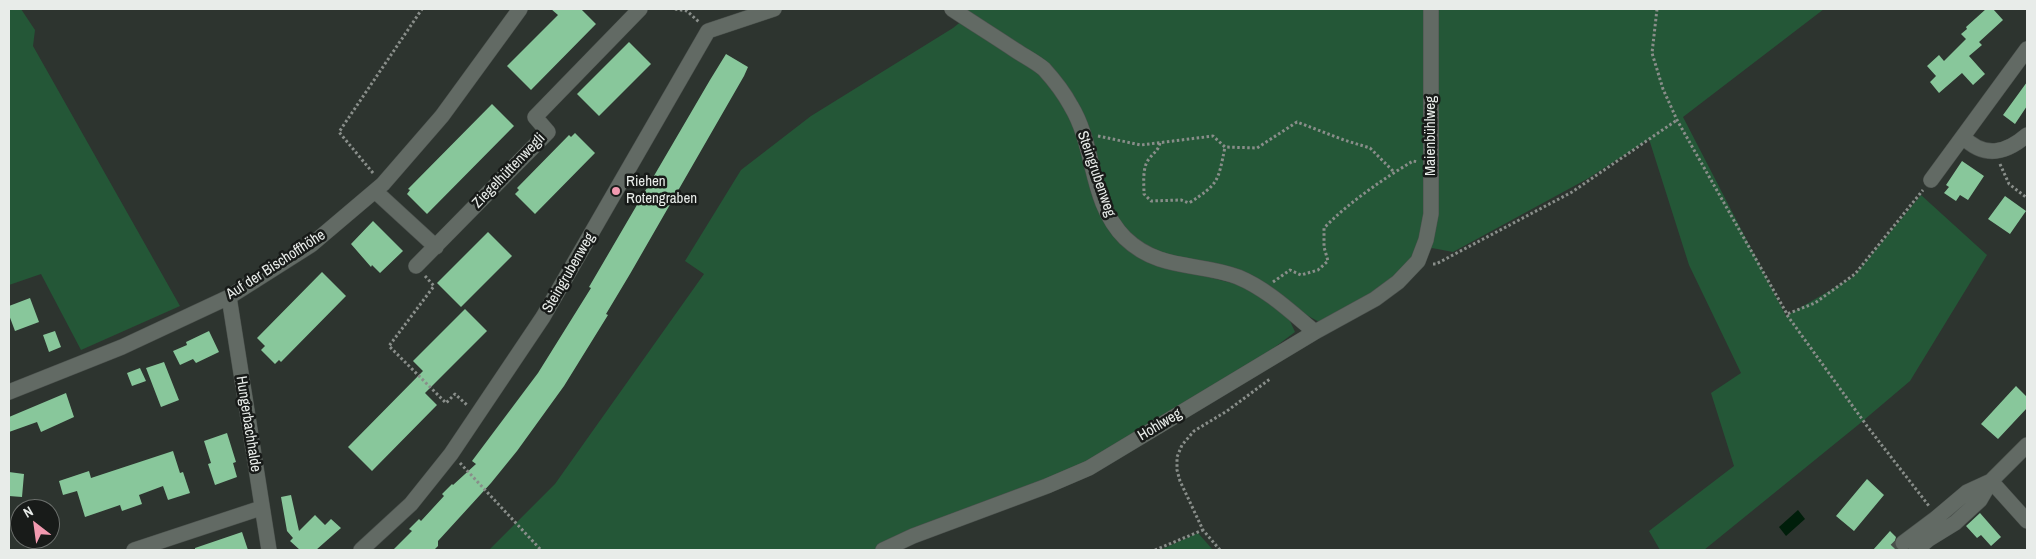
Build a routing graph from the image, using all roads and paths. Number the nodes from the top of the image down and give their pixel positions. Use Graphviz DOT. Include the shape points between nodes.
graph roads {
  1 [pos="422,9"];
  2 [pos="520,9"];
  3 [pos="640,9"];
  4 [pos="676,9"];
  5 [pos="774,9"];
  6 [pos="952,9"];
  7 [pos="1431,9"];
  8 [pos="1657,9"];
  9 [pos="708,32"];
  10 [pos="2027,49"];
  11 [pos="1678,120"];
  12 [pos="1082,133"];
  13 [pos="2027,135"];
  14 [pos="1963,137"];
  15 [pos="1160,143"];
  16 [pos="1225,147"];
  17 [pos="1994,151"];
  18 [pos="1432,163"];
  19 [pos="1394,172"];
  20 [pos="1931,180"];
  21 [pos="379,188"];
  22 [pos="2027,198"];
  23 [pos="436,247"];
  24 [pos="1418,261"];
  25 [pos="416,266"];
  26 [pos="1263,289"];
  27 [pos="229,297"];
  28 [pos="1787,314"];
  29 [pos="1315,332"];
  30 [pos="1272,377"];
  31 [pos="9,392"];
  32 [pos="477,414"];
  33 [pos="2027,446"];
  34 [pos="451,454"];
  35 [pos="1991,481"];
  36 [pos="261,508"];
  37 [pos="2027,521"];
  38 [pos="1934,526"];
  39 [pos="1203,530"];
  40 [pos="1903,543"];
  41 [pos="134,550"];
  42 [pos="269,550"];
  43 [pos="361,550"];
  44 [pos="541,550"];
  45 [pos="883,550"];
  46 [pos="1155,550"];
  47 [pos="1220,550"];
  48 [pos="1916,550"];
  1 -- 21 [label="path" via="339,132"];
  2 -- 21 [label="street, Auf der Bischoffhöhe" via="442,116"];
  3 -- 23 [label="street, Ziegelhüttenwegli" via="535,117 548,132"];
  4 -- 9 [label="path" via="687,11"];
  5 -- 9 [label="street"];
  6 -- 12 [label="street, Steingrubenweg" via="1043,68 1072,106"];
  7 -- 18 [label="street, Maienbühlweg"];
  8 -- 11 [label="path" via="1652,52 1663,89"];
  9 -- 32 [label="street, Steingrubenweg" via="543,317"];
  10 -- 14 [label="street"];
  11 -- 24 [label="path" via="1572,192 1436,264"];
  11 -- 28 [label="path"];
  12 -- 15 [label="path" via="1141,145"];
  12 -- 26 [label="street, Steingrubenweg" via="1107,213 1127,240 1154,258 1237,277"];
  13 -- 17 [label="street" via="2003,150"];
  14 -- 17 [label="street" via="1972,146 1986,152"];
  14 -- 20 [label="street"];
  15 -- 16 [label="path" via="1213,136"];
  15 -- 16 [label="path" via="1148,160 1144,178 1144,194 1151,201 1180,200 1189,203 1210,190 1218,177"];
  16 -- 19 [label="path" via="1256,148 1297,122 1370,148"];
  17 -- 22 [label="path" via="2009,184"];
  18 -- 19 [label="path" via="1425,165 1413,161"];
  18 -- 24 [label="street, Maienbühlweg" via="1431,214"];
  19 -- 26 [label="path" via="1324,228 1328,261 1318,270 1302,275 1290,270"];
  20 -- 28 [label="path" via="1855,274 1815,302"];
  21 -- 23 [label="street"];
  21 -- 27 [label="street, Auf der Bischoffhöhe" via="312,245"];
  23 -- 25 [label="street, Ziegelhüttenwegli"];
  24 -- 29 [label="street, Hohlweg" via="1375,299"];
  25 -- 32 [label="path" via="434,286 389,346 446,403 455,394"];
  26 -- 29 [label="street, Steingrubenweg"];
  27 -- 31 [label="street, Auf der Bischoffhöhe" via="122,348"];
  27 -- 36 [label="street, Hungerbachhalde"];
  28 -- 38 [label="path"];
  29 -- 45 [label="street, Hohlweg" via="1089,468"];
  30 -- 39 [label="path" via="1194,431 1182,445 1177,457 1177,470"];
  32 -- 34 [label="street, Steingrubenweg"];
  33 -- 35 [label="street"];
  34 -- 43 [label="street, Steingrubenweg" via="411,504"];
  34 -- 44 [label="path"];
  35 -- 37 [label="street"];
  35 -- 38 [label="street" via="1966,492"];
  36 -- 41 [label="street"];
  36 -- 42 [label="street, Hungerbachhalde"];
  38 -- 40 [label="street"];
  38 -- 48 [label="street"];
  39 -- 46 [label="path"];
  39 -- 47 [label="path"];
}
